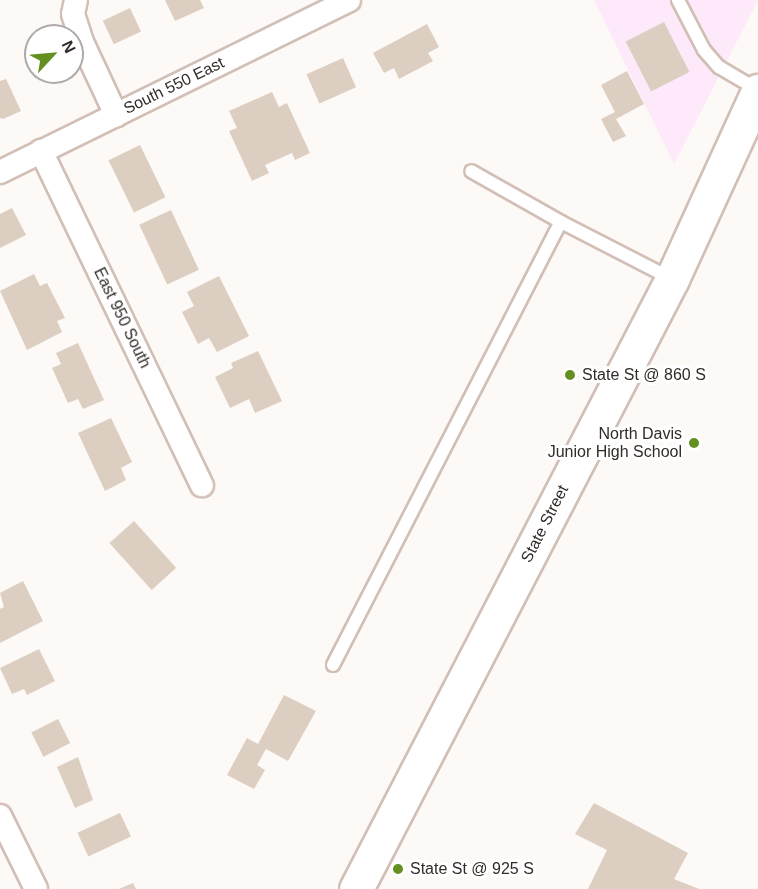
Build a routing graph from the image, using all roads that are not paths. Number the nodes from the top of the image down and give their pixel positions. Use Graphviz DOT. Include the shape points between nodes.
graph roads {
  1 [pos="76,0"];
  2 [pos="349,0"];
  3 [pos="678,0"];
  4 [pos="758,91"];
  5 [pos="116,115"];
  6 [pos="41,151"];
  7 [pos="471,171"];
  8 [pos="0,172"];
  9 [pos="561,222"];
  10 [pos="672,279"];
  11 [pos="202,485"];
  12 [pos="333,665"];
  13 [pos="1,821"];
  14 [pos="36,889"];
  15 [pos="356,889"];
  1 -- 5 [label="street" via="74,14 82,42"];
  2 -- 5 [label="street, South 550 East"];
  3 -- 4 [label="lane" via="704,50 719,67"];
  4 -- 10 [label="main road, State Street"];
  5 -- 6 [label="street, South 550 East"];
  6 -- 8 [label="street, South 550 East"];
  6 -- 11 [label="street, East 950 South"];
  7 -- 9 [label="lane"];
  9 -- 10 [label="lane"];
  9 -- 12 [label="lane"];
  10 -- 15 [label="main road, State Street"];
  13 -- 14 [label="street"];
}
